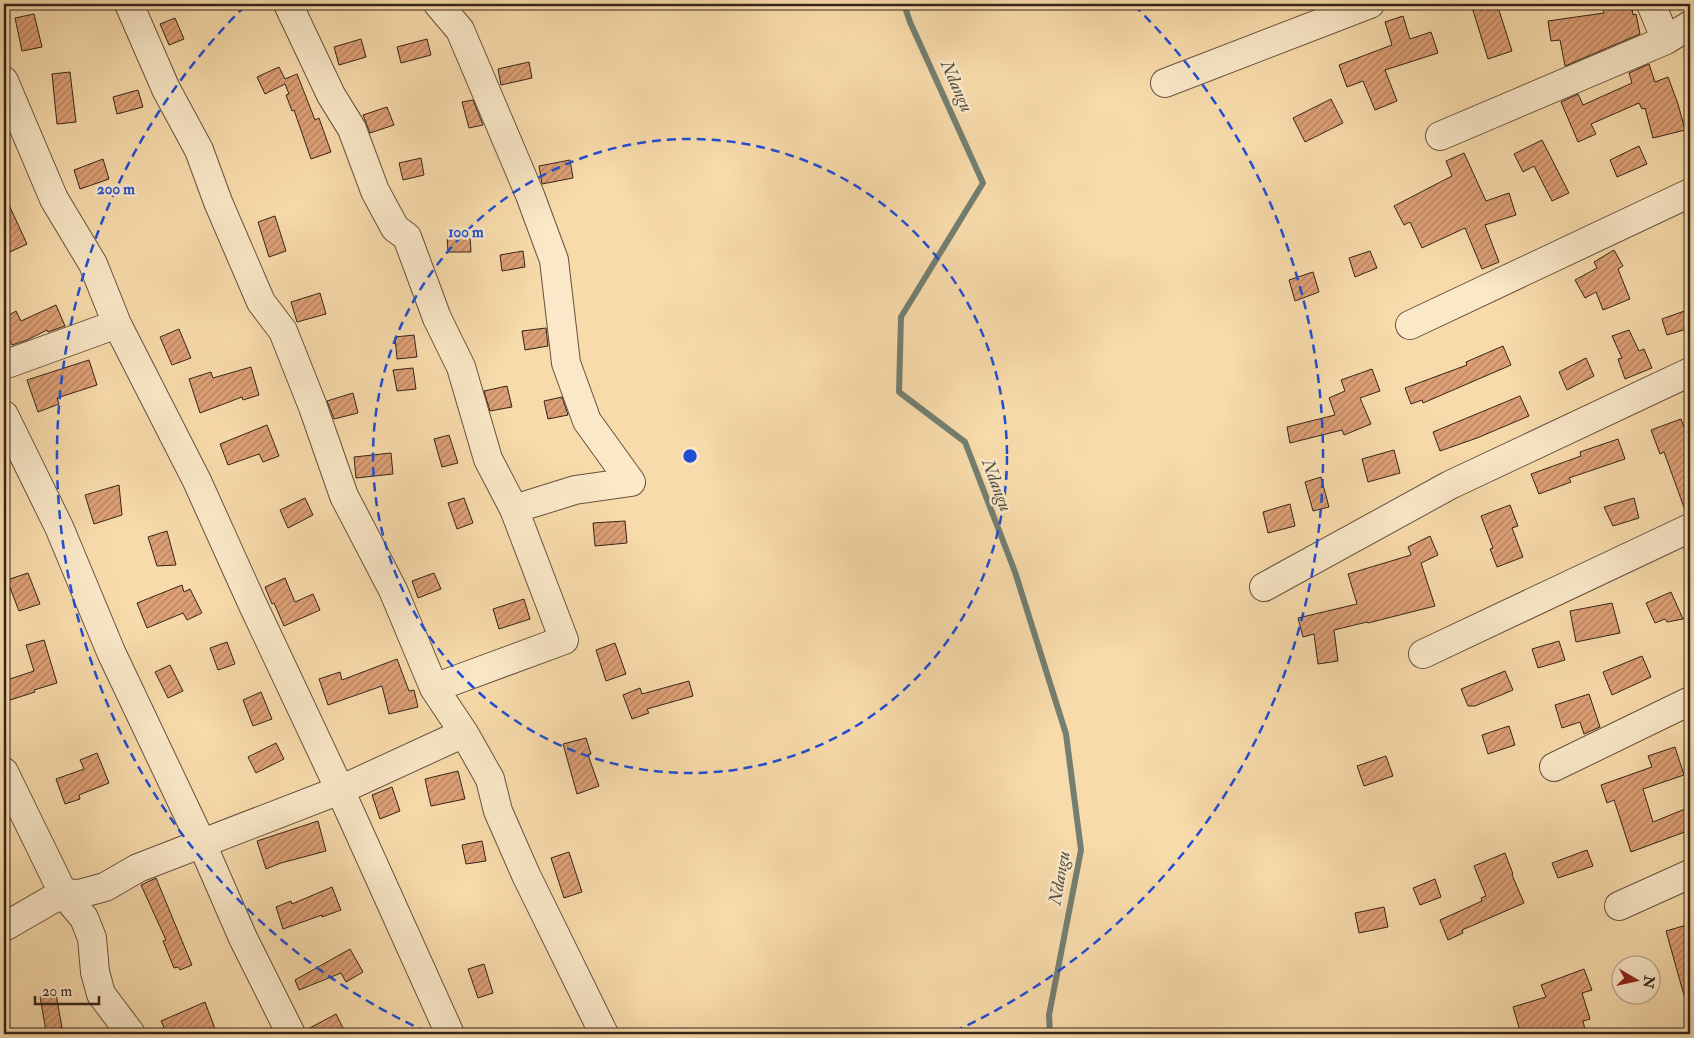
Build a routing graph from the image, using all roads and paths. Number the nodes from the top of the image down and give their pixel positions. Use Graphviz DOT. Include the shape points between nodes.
graph roads {
  1 [pos="129,4"];
  2 [pos="288,4"];
  3 [pos="438,4"];
  4 [pos="1370,4"];
  5 [pos="1651,4"];
  6 [pos="1690,25"];
  7 [pos="1666,40"];
  8 [pos="4,81"];
  9 [pos="1165,83"];
  10 [pos="1440,136"];
  11 [pos="1690,193"];
  12 [pos="117,324"];
  13 [pos="1410,325"];
  14 [pos="4,365"];
  15 [pos="1690,372"];
  16 [pos="4,415"];
  17 [pos="514,509"];
  18 [pos="1690,528"];
  19 [pos="1264,587"];
  20 [pos="1424,654"];
  21 [pos="434,688"];
  22 [pos="1690,701"];
  23 [pos="464,733"];
  24 [pos="1554,767"];
  25 [pos="4,772"];
  26 [pos="340,790"];
  27 [pos="202,844"];
  28 [pos="1690,874"];
  29 [pos="63,893"];
  30 [pos="1619,906"];
  31 [pos="4,926"];
  32 [pos="131,1034"];
  33 [pos="291,1034"];
  34 [pos="450,1034"];
  35 [pos="604,1034"];
  1 -- 21 [label="street" via="166,89 199,150 261,302 283,331 344,496 393,590"];
  2 -- 17 [label="street" via="331,95 352,129 375,191 395,228 408,237 437,318 461,367 488,459"];
  3 -- 17 [label="street" via="460,30 554,260 566,363 586,421 631,482 575,490"];
  4 -- 9 [label="street"];
  5 -- 7 [label="street"];
  6 -- 7 [label="street"];
  7 -- 10 [label="street"];
  8 -- 12 [label="street" via="54,199 93,264"];
  11 -- 13 [label="street"];
  12 -- 14 [label="street"];
  12 -- 26 [label="street" via="197,481"];
  15 -- 19 [label="street" via="1450,485"];
  16 -- 27 [label="street" via="59,527 111,652"];
  17 -- 21 [label="street" via="564,640"];
  18 -- 20 [label="street"];
  21 -- 23 [label="street"];
  22 -- 24 [label="street"];
  23 -- 26 [label="street"];
  23 -- 35 [label="street" via="490,780 498,811 526,875"];
  25 -- 29 [label="street"];
  26 -- 27 [label="street"];
  26 -- 34 [label="street"];
  27 -- 29 [label="street" via="138,868 105,887 79,894"];
  27 -- 33 [label="street" via="242,938"];
  28 -- 30 [label="street"];
  29 -- 31 [label="street"];
  29 -- 32 [label="street" via="84,918 92,938 101,994"];
}
